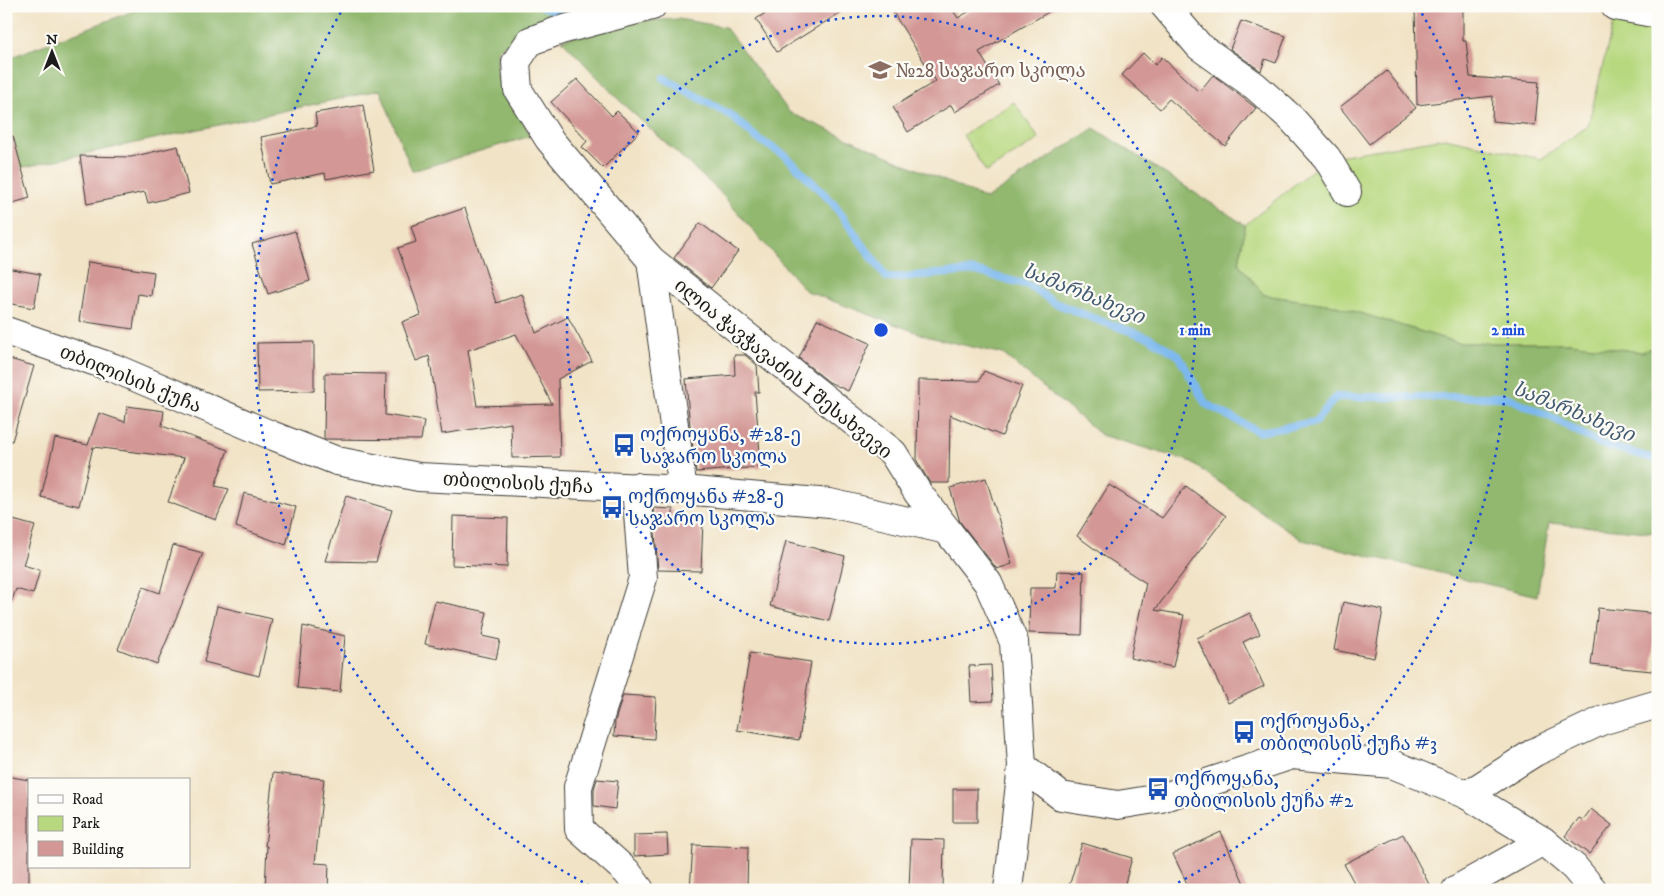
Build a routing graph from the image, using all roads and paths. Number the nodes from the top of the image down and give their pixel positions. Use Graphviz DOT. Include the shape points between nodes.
graph roads {
  1 [pos="652,6"];
  2 [pos="1165,6"];
  3 [pos="1615,6"];
  4 [pos="1658,14"];
  5 [pos="1347,192"];
  6 [pos="651,260"];
  7 [pos="6,331"];
  8 [pos="636,487"];
  9 [pos="683,490"];
  10 [pos="947,530"];
  11 [pos="1658,704"];
  12 [pos="1022,766"];
  13 [pos="1467,795"];
  14 [pos="1543,841"];
  15 [pos="640,890"];
  16 [pos="1008,890"];
  17 [pos="1456,890"];
  18 [pos="1593,890"];
  1 -- 6 [label="street, ილია ჭავჭავაძის I შესახვევი" via="530,41 516,62 518,90 549,139"];
  2 -- 5 [label="street" via="1199,46 1292,119 1327,158"];
  3 -- 4 [label="street"];
  6 -- 9 [label="street"];
  6 -- 10 [label="street, ილია ჭავჭავაძის I შესახვევი" via="893,454"];
  7 -- 8 [label="street, თბილისის ქუჩა" via="114,368 337,461 419,476"];
  8 -- 9 [label="street, თბილისის ქუჩა"];
  8 -- 15 [label="street" via="643,578 578,787 579,829 627,872"];
  9 -- 10 [label="street, თბილისის ქუჩა" via="830,503"];
  10 -- 12 [label="street" via="988,583 1014,642"];
  11 -- 13 [label="street" via="1601,721 1535,752"];
  12 -- 13 [label="street" via="1061,796 1118,805 1161,798 1292,755 1392,764"];
  12 -- 16 [label="street"];
  13 -- 14 [label="street"];
  14 -- 17 [label="street"];
  14 -- 18 [label="street" via="1574,867"];
}
